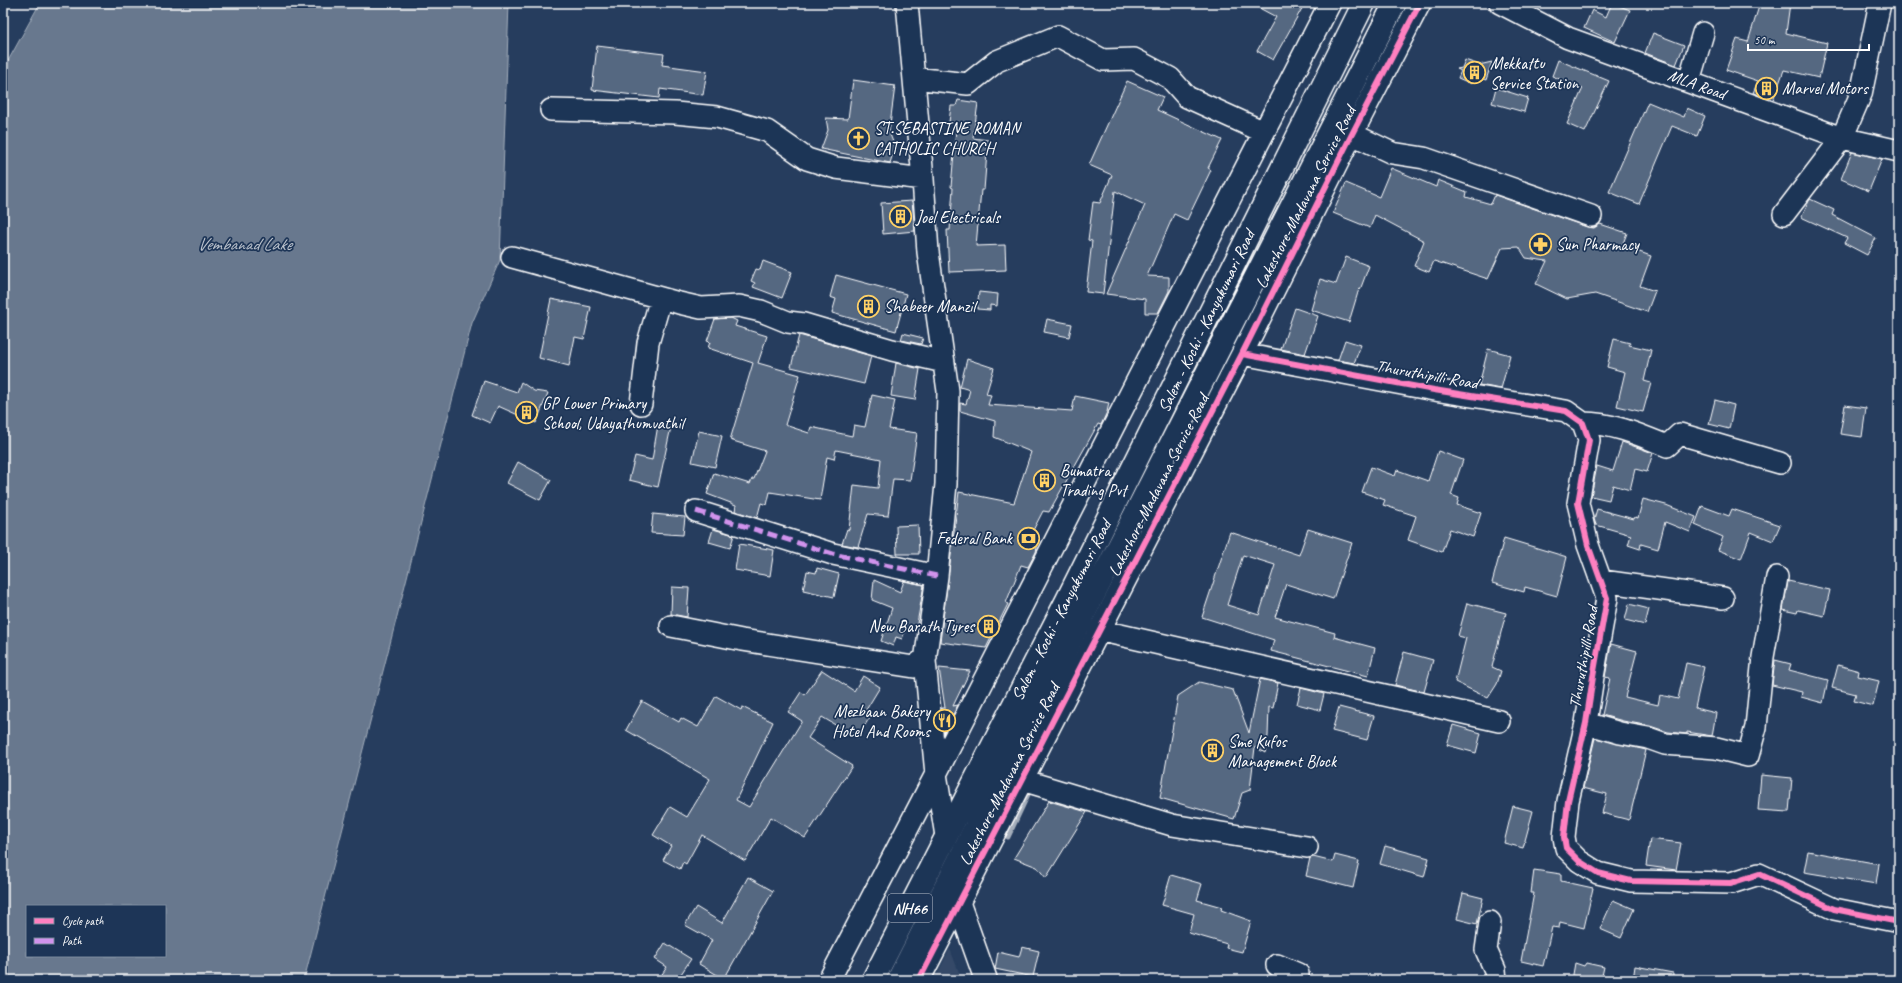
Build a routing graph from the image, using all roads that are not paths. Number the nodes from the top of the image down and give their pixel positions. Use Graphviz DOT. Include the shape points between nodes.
graph roads {
  1 [pos="907,3"];
  2 [pos="1330,3"];
  3 [pos="1364,3"];
  4 [pos="1394,3"];
  5 [pos="1420,3"];
  6 [pos="1500,3"];
  7 [pos="1880,3"];
  8 [pos="1703,33"];
  9 [pos="914,78"];
  10 [pos="1689,81"];
  11 [pos="551,110"];
  12 [pos="1264,132"];
  13 [pos="1352,134"];
  14 [pos="1842,138"];
  15 [pos="1899,151"];
  16 [pos="923,178"];
  17 [pos="1784,214"];
  18 [pos="1591,216"];
  19 [pos="512,257"];
  20 [pos="660,298"];
  21 [pos="1242,354"];
  22 [pos="944,362"];
  23 [pos="641,404"];
  24 [pos="1583,423"];
  25 [pos="1780,463"];
  26 [pos="696,511"];
  27 [pos="937,576"];
  28 [pos="1777,577"];
  29 [pos="1602,581"];
  30 [pos="1723,598"];
  31 [pos="671,626"];
  32 [pos="1098,630"];
  33 [pos="926,656"];
  34 [pos="1499,721"];
  35 [pos="1586,723"];
  36 [pos="936,774"];
  37 [pos="1022,780"];
  38 [pos="946,836"];
  39 [pos="1307,848"];
  40 [pos="952,875"];
  41 [pos="959,904"];
  42 [pos="1490,922"];
  43 [pos="1899,922"];
  44 [pos="1277,965"];
  45 [pos="829,980"];
  46 [pos="873,980"];
  47 [pos="898,980"];
  48 [pos="919,980"];
  49 [pos="986,980"];
  50 [pos="1298,980"];
  51 [pos="1496,980"];
  1 -- 9 [label="street"];
  2 -- 12 [label="street"];
  3 -- 38 [label="main road, Salem - Kochi - Kanyakumari Road / NH66" via="1067,600"];
  4 -- 40 [label="main road, Salem - Kochi - Kanyakumari Road / NH66"];
  5 -- 13 [label="street, Lakeshore-Madavana Service Road"];
  6 -- 10 [label="street, MLA Road" via="1568,38"];
  7 -- 14 [label="street" via="1861,94"];
  8 -- 10 [label="street"];
  9 -- 12 [label="street" via="968,84 997,61 1058,36 1103,60 1134,59 1170,78 1187,96"];
  9 -- 16 [label="street"];
  10 -- 14 [label="street, MLA Road"];
  11 -- 16 [label="street" via="675,113 718,117 768,131 807,159 836,168"];
  12 -- 36 [label="street"];
  13 -- 18 [label="street" via="1392,153 1424,158"];
  13 -- 21 [label="street, Lakeshore-Madavana Service Road"];
  14 -- 15 [label="street, MLA Road"];
  14 -- 17 [label="street"];
  16 -- 22 [label="street" via="928,252"];
  19 -- 20 [label="street"];
  20 -- 22 [label="street" via="702,308 739,306 761,311 788,322 804,324 892,350"];
  20 -- 23 [label="street" via="648,343"];
  21 -- 24 [label="street, Thuruthipilli Road" via="1434,390 1566,411"];
  21 -- 32 [label="street, Lakeshore-Madavana Service Road"];
  22 -- 27 [label="street" via="948,391 946,484"];
  24 -- 25 [label="street" via="1598,423 1629,431 1667,446 1680,434"];
  24 -- 29 [label="street, Thuruthipilli Road" via="1589,440 1578,503 1588,545"];
  26 -- 27 [label="street" via="833,554"];
  27 -- 33 [label="street"];
  28 -- 35 [label="street" via="1762,657 1756,727 1748,756 1716,748 1665,744"];
  29 -- 30 [label="street"];
  29 -- 35 [label="street, Thuruthipilli Road" via="1608,598"];
  31 -- 33 [label="street" via="914,667"];
  32 -- 34 [label="street"];
  32 -- 37 [label="street, Lakeshore-Madavana Service Road"];
  33 -- 36 [label="street"];
  35 -- 43 [label="street, Thuruthipilli Road" via="1568,800 1564,837 1566,848 1579,861 1598,873 1631,881 1731,883 1759,874 1834,909"];
  36 -- 38 [label="street"];
  36 -- 45 [label="street"];
  37 -- 39 [label="street" via="1172,825"];
  37 -- 41 [label="street, Lakeshore-Madavana Service Road"];
  38 -- 40 [label="main road"];
  38 -- 46 [label="main road, Salem - Kochi - Kanyakumari Road / NH66"];
  40 -- 41 [label="main road"];
  40 -- 47 [label="main road, Salem - Kochi - Kanyakumari Road / NH66"];
  41 -- 48 [label="street, Lakeshore-Madavana Service Road"];
  41 -- 49 [label="main road"];
  42 -- 51 [label="street" via="1486,950 1496,970"];
  44 -- 50 [label="street" via="1298,974"];
}
